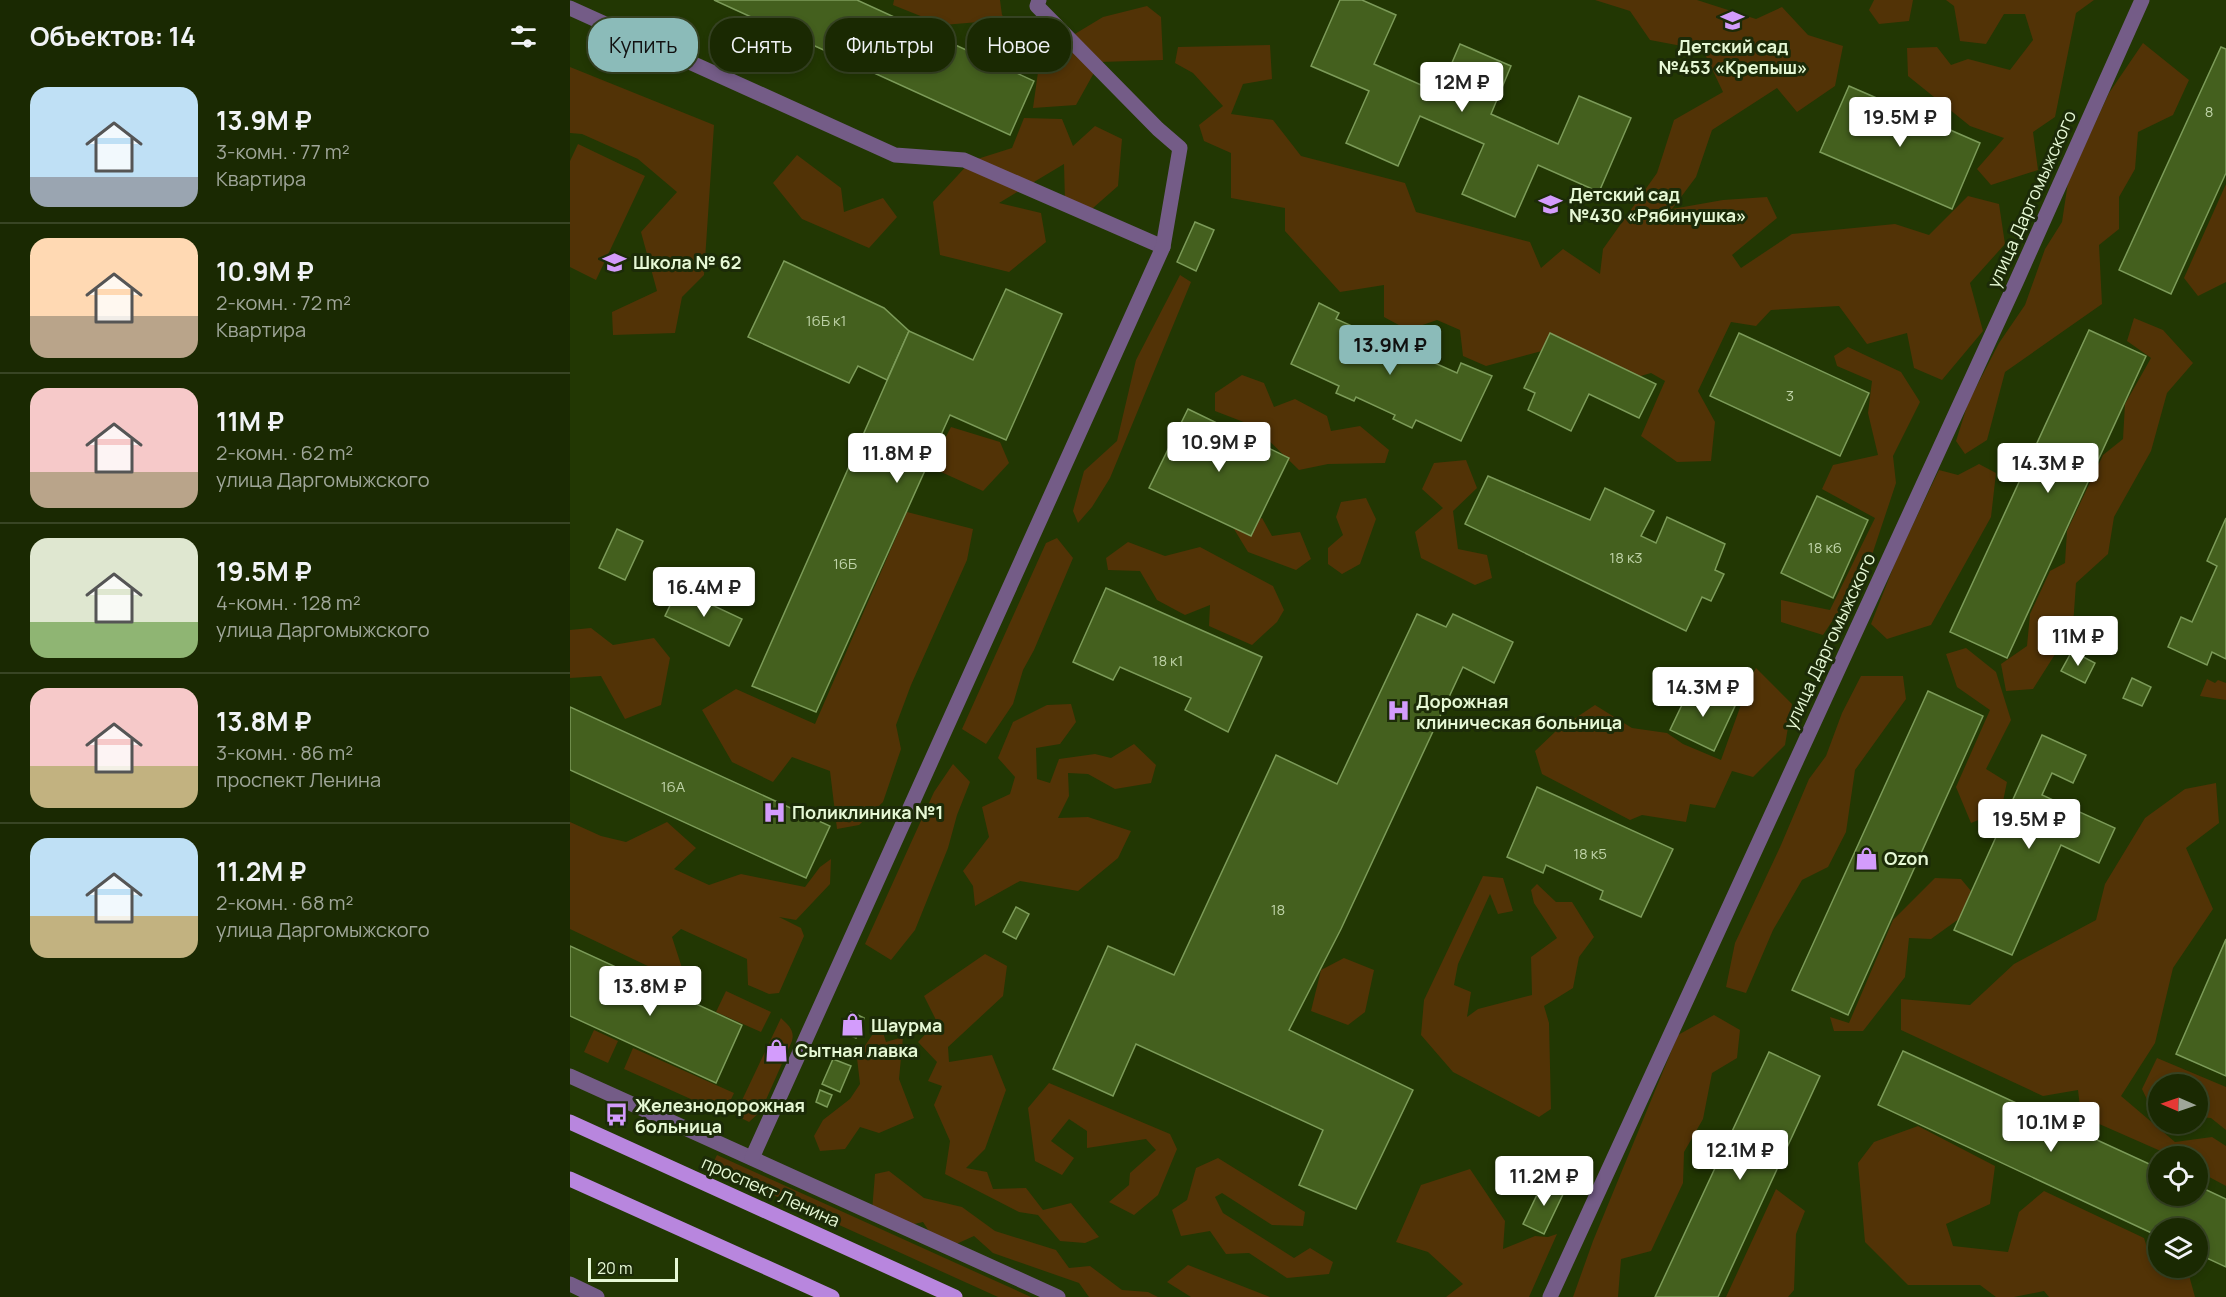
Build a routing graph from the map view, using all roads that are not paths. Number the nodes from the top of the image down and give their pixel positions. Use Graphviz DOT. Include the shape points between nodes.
graph roads {
  1 [pos="1039,0"];
  2 [pos="2142,0"];
  3 [pos="570,8"];
  4 [pos="1163,247"];
  5 [pos="570,1076"];
  6 [pos="570,1122"];
  7 [pos="752,1158"];
  8 [pos="570,1179"];
  9 [pos="570,1284"];
  10 [pos="597,1297"];
  11 [pos="832,1297"];
  12 [pos="955,1297"];
  13 [pos="1058,1297"];
  14 [pos="1550,1297"];
  1 -- 4 [label="street" via="1036,6 1180,148"];
  2 -- 14 [label="street, улица Даргомыжского"];
  3 -- 4 [label="street" via="895,155 964,160"];
  4 -- 7 [label="street"];
  5 -- 7 [label="street"];
  6 -- 12 [label="main road, проспект Ленина"];
  7 -- 13 [label="street"];
  8 -- 11 [label="main road"];
  9 -- 10 [label="street"];
}
